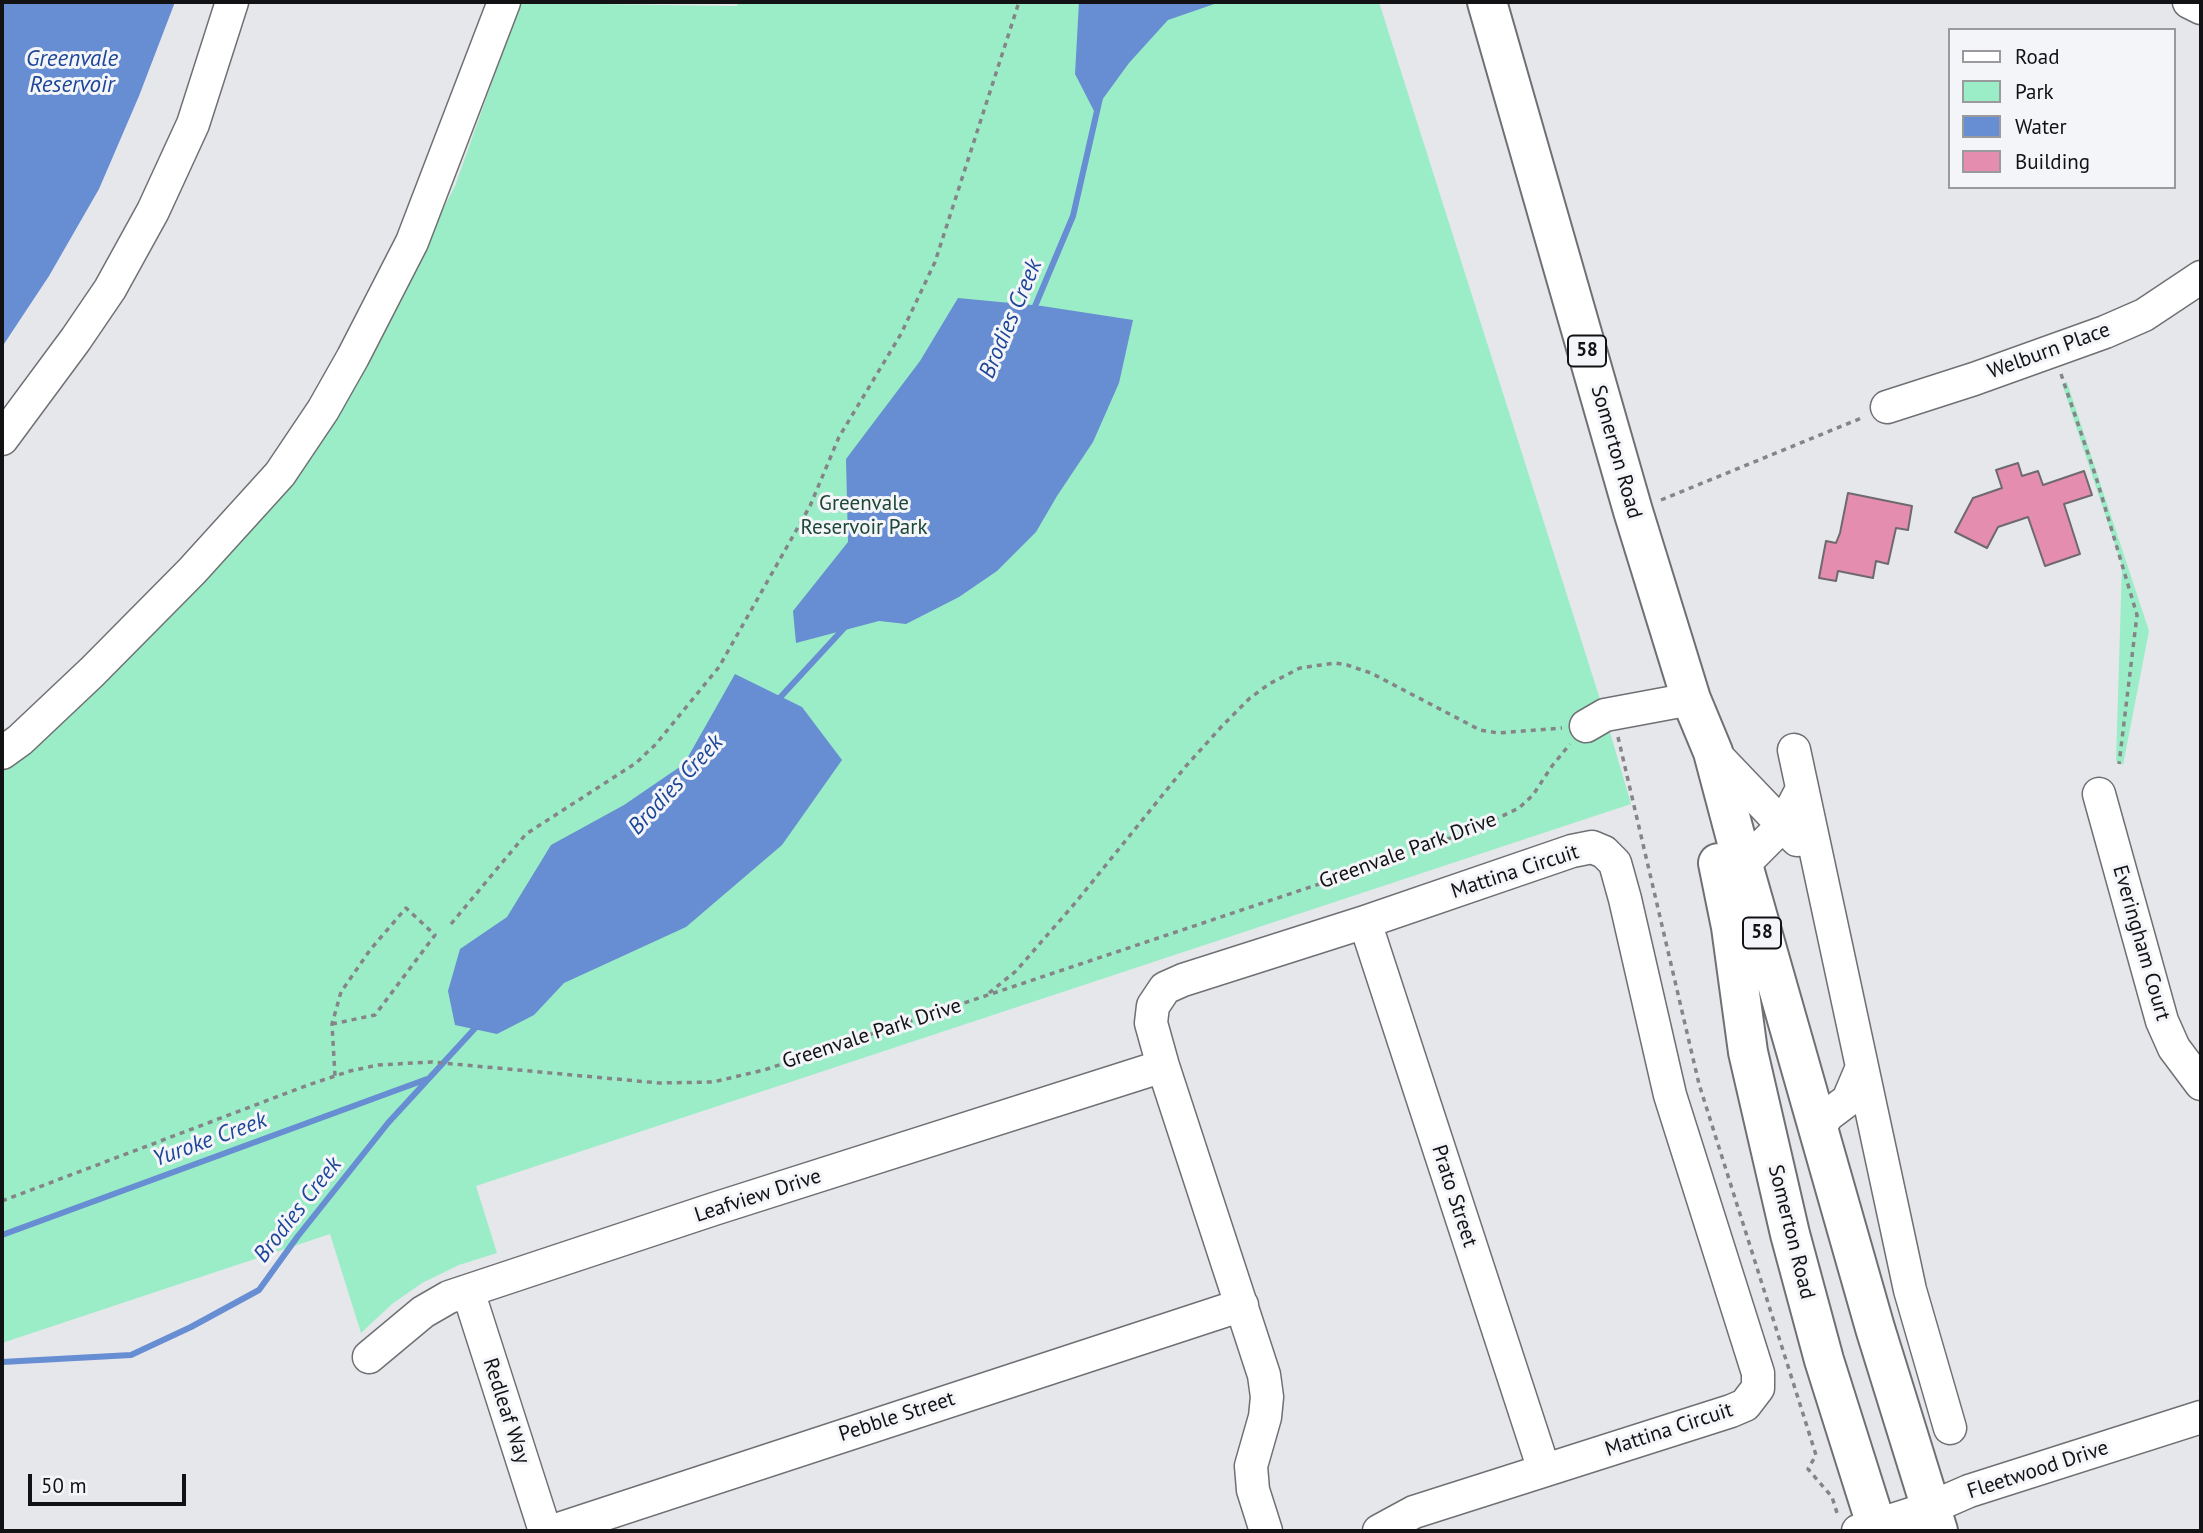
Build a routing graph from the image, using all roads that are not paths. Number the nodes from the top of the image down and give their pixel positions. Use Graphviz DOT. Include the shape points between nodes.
graph roads {
  1 [pos="232,2"];
  2 [pos="504,2"];
  3 [pos="1487,2"];
  4 [pos="2189,2"];
  5 [pos="2201,8"];
  6 [pos="2201,277"];
  7 [pos="1887,407"];
  8 [pos="2,439"];
  9 [pos="1691,699"];
  10 [pos="1599,720"];
  11 [pos="1794,750"];
  12 [pos="1713,752"];
  13 [pos="2,753"];
  14 [pos="1802,789"];
  15 [pos="2099,793"];
  16 [pos="1783,825"];
  17 [pos="1818,863"];
  18 [pos="1743,865"];
  19 [pos="1365,922"];
  20 [pos="1731,926"];
  21 [pos="1163,1066"];
  22 [pos="1862,1067"];
  23 [pos="2201,1084"];
  24 [pos="1818,1129"];
  25 [pos="468,1291"];
  26 [pos="1242,1305"];
  27 [pos="369,1357"];
  28 [pos="2201,1417"];
  29 [pos="1950,1429"];
  30 [pos="1544,1470"];
  31 [pos="1934,1520"];
  32 [pos="1863,1527"];
  33 [pos="545,1531"];
  34 [pos="553,1531"];
  35 [pos="1266,1531"];
  36 [pos="1379,1531"];
  1 -- 8 [label="street" via="192,124 153,211 110,289"];
  2 -- 13 [label="street" via="412,242 323,410 280,474 192,571 92,672"];
  3 -- 9 [label="main road, Somerton Road / 58"];
  4 -- 5 [label="street"];
  6 -- 7 [label="street, Welburn Place" via="2144,315 2105,332"];
  9 -- 10 [label="street"];
  9 -- 12 [label="main road, Somerton Road / 58"];
  9 -- 20 [label="main road, Somerton Road" via="1696,756"];
  11 -- 14 [label="street"];
  12 -- 16 [label="street, Somerton Road"];
  12 -- 18 [label="main road, Somerton Road / 58"];
  14 -- 16 [label="street"];
  14 -- 17 [label="street"];
  15 -- 23 [label="street, Everingham Court" via="2162,1021 2178,1055"];
  16 -- 17 [label="street, Somerton Road"];
  16 -- 18 [label="street"];
  17 -- 22 [label="street"];
  18 -- 20 [label="street, Somerton Road"];
  18 -- 24 [label="main road, Somerton Road / 58"];
  19 -- 21 [label="street, Mattina Circuit" via="1165,988 1153,1006 1151,1023"];
  19 -- 30 [label="street, Prato Street"];
  19 -- 30 [label="street, Mattina Circuit" via="1572,851 1592,847 1615,863 1670,1095 1758,1373 1758,1388 1745,1405 1731,1411"];
  20 -- 32 [label="main road, Somerton Road" via="1748,1052"];
  21 -- 25 [label="street, Leafview Drive"];
  21 -- 26 [label="street, Mattina Circuit"];
  22 -- 24 [label="street" via="1848,1100"];
  22 -- 29 [label="street" via="1915,1310"];
  24 -- 31 [label="main road, Somerton Road / 58"];
  25 -- 27 [label="street, Leafview Drive" via="423,1312"];
  25 -- 33 [label="street, Redleaf Way"];
  26 -- 34 [label="street, Pebble Street"];
  26 -- 35 [label="street, Mattina Circuit" via="1267,1397 1251,1466"];
  28 -- 31 [label="street, Fleetwood Drive" via="1969,1491"];
  30 -- 36 [label="street, Mattina Circuit" via="1414,1512"];
  31 -- 32 [label="street, Fleetwood Drive"];
}
